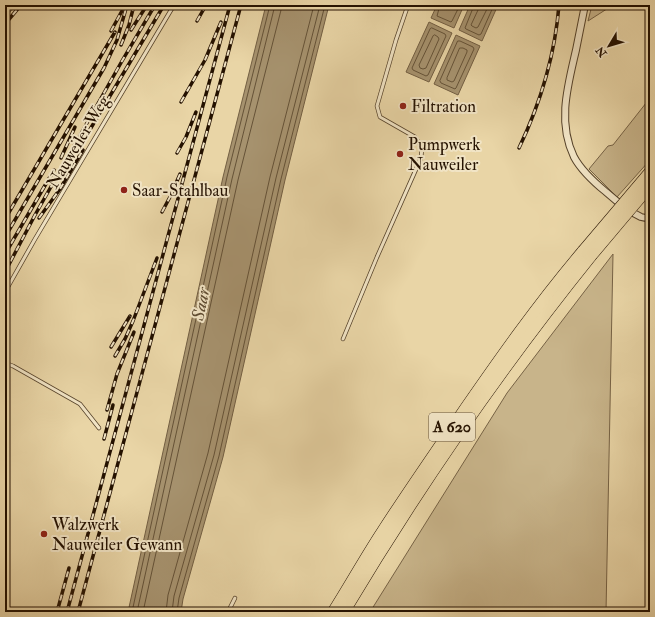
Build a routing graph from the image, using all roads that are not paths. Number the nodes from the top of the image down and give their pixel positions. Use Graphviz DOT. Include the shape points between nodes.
graph roads {
  1 [pos="13,5"];
  2 [pos="174,5"];
  3 [pos="408,5"];
  4 [pos="585,5"];
  5 [pos="5,15"];
  6 [pos="650,172"];
  7 [pos="650,186"];
  8 [pos="650,218"];
  9 [pos="587,254"];
  10 [pos="5,292"];
  11 [pos="343,339"];
  12 [pos="5,363"];
  13 [pos="99,428"];
  14 [pos="235,598"];
  15 [pos="228,612"];
  16 [pos="334,612"];
  17 [pos="344,612"];
  1 -- 5 [label="lane"];
  2 -- 10 [label="lane, Nauweiler Weg"];
  3 -- 11 [label="lane" via="377,106 380,117 415,137 422,147 421,158"];
  4 -- 8 [label="street" via="564,111 568,143 574,158 596,183 636,214"];
  6 -- 9 [label="highway, A 620, bridge"];
  7 -- 9 [label="highway, A 620, bridge"];
  9 -- 16 [label="highway, A 620" via="561,276 475,394 382,532"];
  9 -- 17 [label="highway, A 620" via="434,469"];
  12 -- 13 [label="lane" via="80,404"];
  14 -- 15 [label="lane"];
}
